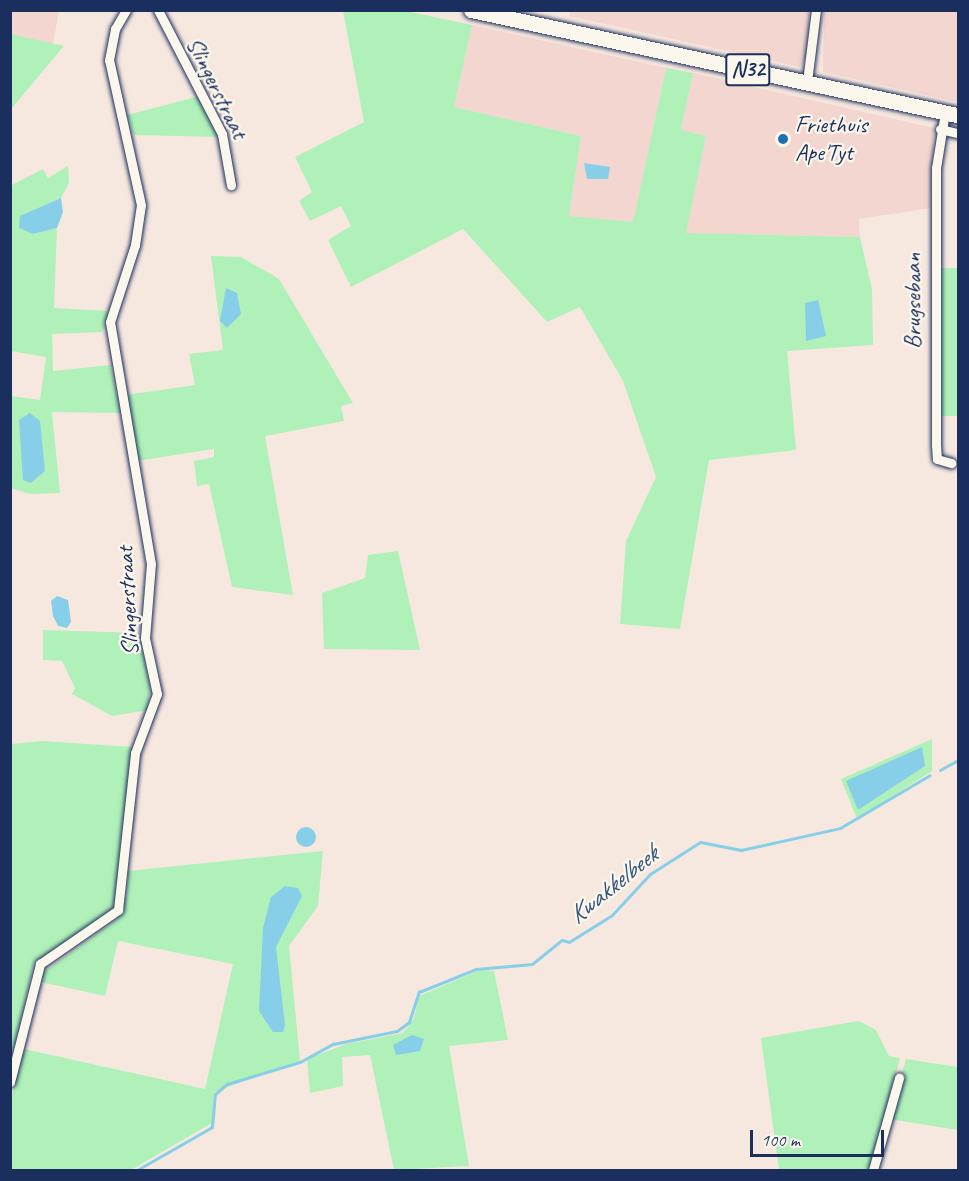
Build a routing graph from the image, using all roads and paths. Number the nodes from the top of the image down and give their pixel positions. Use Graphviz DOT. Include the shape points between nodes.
graph roads {
  1 [pos="126,10"];
  2 [pos="158,10"];
  3 [pos="471,10"];
  4 [pos="816,10"];
  5 [pos="807,82"];
  6 [pos="952,114"];
  7 [pos="940,129"];
  8 [pos="958,133"];
  9 [pos="231,185"];
  10 [pos="951,463"];
  11 [pos="899,1077"];
  12 [pos="10,1082"];
  13 [pos="873,1170"];
  1 -- 12 [label="street, Slingerstraat" via="115,30 109,60 141,205 135,245 110,322 151,564 145,638 157,694 135,753 118,910 40,964"];
  2 -- 9 [label="street, Slingerstraat" via="222,134"];
  3 -- 5 [label="main road, N32"];
  4 -- 5 [label="street"];
  5 -- 6 [label="main road, Brugsebaan / N32"];
  6 -- 7 [label="street, Brugsebaan"];
  7 -- 8 [label="street"];
  7 -- 10 [label="street, Brugsebaan" via="936,445 937,459"];
  11 -- 13 [label="street"];
}
